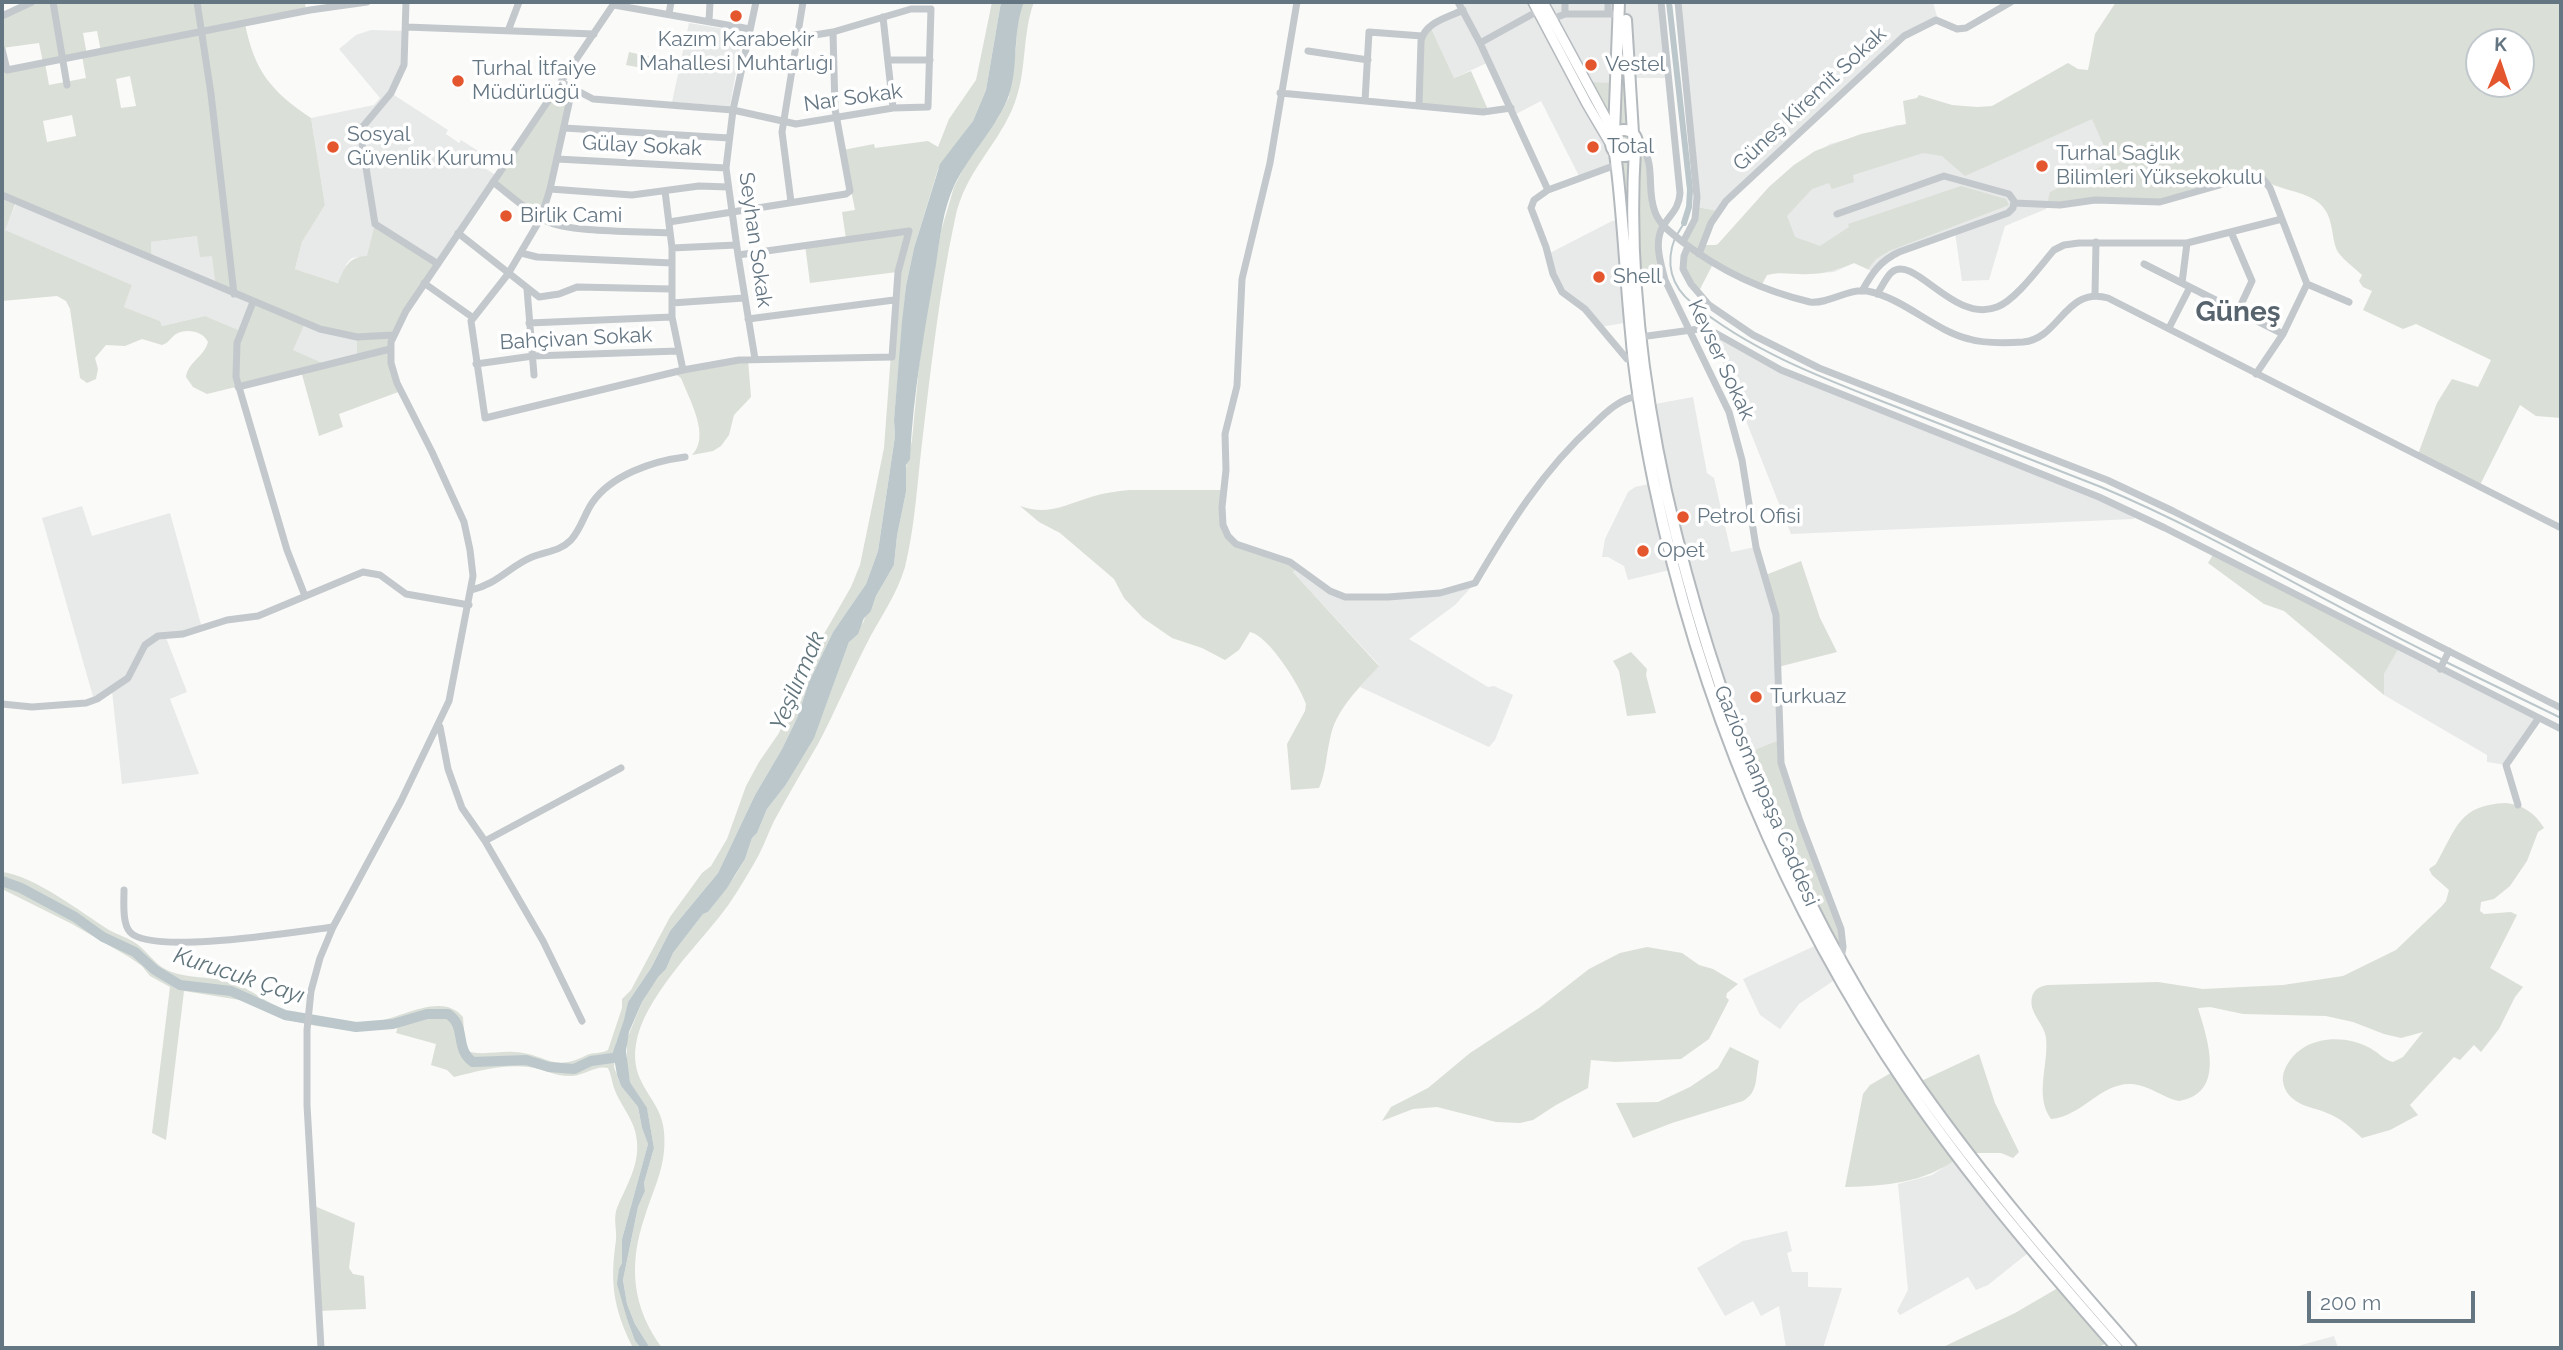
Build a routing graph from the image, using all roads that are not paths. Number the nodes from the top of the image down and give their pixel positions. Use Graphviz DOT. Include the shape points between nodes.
graph roads {
  1 [pos="32,2"];
  2 [pos="53,2"];
  3 [pos="197,2"];
  4 [pos="304,2"];
  5 [pos="364,2"];
  6 [pos="406,2"];
  7 [pos="519,2"];
  8 [pos="671,2"];
  9 [pos="710,2"];
  10 [pos="756,2"];
  11 [pos="803,2"];
  12 [pos="1297,2"];
  13 [pos="1458,2"];
  14 [pos="1532,2"];
  15 [pos="1543,2"];
  16 [pos="1565,2"];
  17 [pos="1608,2"];
  18 [pos="1619,2"];
  19 [pos="1626,2"];
  20 [pos="1661,2"];
  21 [pos="1678,2"];
  22 [pos="2011,2"];
  23 [pos="614,3"];
  24 [pos="911,5"];
  25 [pos="1463,10"];
  26 [pos="306,11"];
  27 [pos="1538,11"];
  28 [pos="669,14"];
  29 [pos="1564,14"];
  30 [pos="1614,14"];
  31 [pos="2,16"];
  32 [pos="883,17"];
  33 [pos="1552,19"];
  34 [pos="709,21"];
  35 [pos="405,27"];
  36 [pos="750,29"];
  37 [pos="508,31"];
  38 [pos="833,32"];
  39 [pos="202,33"];
  40 [pos="594,34"];
  41 [pos="1422,36"];
  42 [pos="796,38"];
  43 [pos="748,41"];
  44 [pos="1480,43"];
  45 [pos="2,49"];
  46 [pos="1308,51"];
  47 [pos="63,59"];
  48 [pos="888,60"];
  49 [pos="930,60"];
  50 [pos="1368,60"];
  51 [pos="561,82"];
  52 [pos="67,85"];
  53 [pos="572,90"];
  54 [pos="1280,93"];
  55 [pos="1365,101"];
  56 [pos="1419,106"];
  57 [pos="893,108"];
  58 [pos="1511,108"];
  59 [pos="733,110"];
  60 [pos="836,117"];
  61 [pos="783,122"];
  62 [pos="564,128"];
  63 [pos="729,138"];
  64 [pos="1635,142"];
  65 [pos="1613,143"];
  66 [pos="556,159"];
  67 [pos="1616,166"];
  68 [pos="726,168"];
  69 [pos="493,182"];
  70 [pos="727,187"];
  71 [pos="550,190"];
  72 [pos="1548,190"];
  73 [pos="665,191"];
  74 [pos="2,195"];
  75 [pos="791,202"];
  76 [pos="2014,203"];
  77 [pos="731,212"];
  78 [pos="1837,214"];
  79 [pos="541,218"];
  80 [pos="2282,219"];
  81 [pos="669,222"];
  82 [pos="1663,226"];
  83 [pos="2231,232"];
  84 [pos="458,233"];
  85 [pos="670,233"];
  86 [pos="2096,242"];
  87 [pos="1684,243"];
  88 [pos="2187,243"];
  89 [pos="736,245"];
  90 [pos="672,248"];
  91 [pos="521,253"];
  92 [pos="1699,254"];
  93 [pos="737,255"];
  94 [pos="672,263"];
  95 [pos="438,264"];
  96 [pos="2144,264"];
  97 [pos="509,274"];
  98 [pos="424,283"];
  99 [pos="2307,284"];
  100 [pos="2186,285"];
  101 [pos="527,289"];
  102 [pos="671,289"];
  103 [pos="1862,291"];
  104 [pos="234,294"];
  105 [pos="1877,294"];
  106 [pos="2095,296"];
  107 [pos="744,298"];
  108 [pos="894,300"];
  109 [pos="253,302"];
  110 [pos="2349,302"];
  111 [pos="671,303"];
  112 [pos="2238,311"];
  113 [pos="472,317"];
  114 [pos="671,317"];
  115 [pos="748,319"];
  116 [pos="529,323"];
  117 [pos="2169,328"];
  118 [pos="1689,330"];
  119 [pos="2283,334"];
  120 [pos="393,335"];
  121 [pos="1640,337"];
  122 [pos="390,349"];
  123 [pos="678,351"];
  124 [pos="533,356"];
  125 [pos="1633,358"];
  126 [pos="755,359"];
  127 [pos="476,364"];
  128 [pos="683,370"];
  129 [pos="2256,374"];
  130 [pos="534,375"];
  131 [pos="238,387"];
  132 [pos="1639,396"];
  133 [pos="685,457"];
  134 [pos="2561,528"];
  135 [pos="471,590"];
  136 [pos="305,596"];
  137 [pos="469,605"];
  138 [pos="2449,652"];
  139 [pos="2440,669"];
  140 [pos="2,704"];
  141 [pos="2561,708"];
  142 [pos="2538,719"];
  143 [pos="440,726"];
  144 [pos="2561,729"];
  145 [pos="621,768"];
  146 [pos="2518,805"];
  147 [pos="485,841"];
  148 [pos="124,890"];
  149 [pos="333,927"];
  150 [pos="1840,959"];
  151 [pos="582,1021"];
  152 [pos="321,1348"];
  153 [pos="2117,1348"];
  154 [pos="2131,1348"];
  1 -- 31 [label="street"];
  2 -- 47 [label="street"];
  3 -- 39 [label="street"];
  4 -- 26 [label="street"];
  5 -- 26 [label="street"];
  6 -- 35 [label="street"];
  7 -- 37 [label="street"];
  8 -- 28 [label="street"];
  9 -- 34 [label="street"];
  10 -- 36 [label="street, Seyhan Sokak"];
  11 -- 42 [label="street"];
  12 -- 54 [label="street"];
  13 -- 25 [label="street"];
  14 -- 27 [label="main road, Gaziosmanpaşa Caddesi"];
  15 -- 33 [label="main road, Gaziosmanpaşa Caddesi"];
  16 -- 29 [label="street"];
  17 -- 30 [label="street"];
  18 -- 30 [label="highway"];
  19 -- 64 [label="highway, Gaziosmanpaşa Caddesi"];
  20 -- 82 [label="street" via="1680,193 1677,209"];
  21 -- 87 [label="street" via="1698,203"];
  22 -- 92 [label="street, Güneş Kiremit Sokak" via="1966,28 1936,20 1904,36 1726,201"];
  23 -- 28 [label="street"];
  23 -- 40 [label="street"];
  24 -- 32 [label="street"];
  24 -- 49 [label="street" via="931,9"];
  25 -- 41 [label="street" via="1430,26"];
  25 -- 44 [label="street"];
  26 -- 39 [label="street"];
  27 -- 44 [label="street"];
  27 -- 65 [label="main road, Gaziosmanpaşa Caddesi"];
  28 -- 34 [label="street"];
  29 -- 30 [label="street"];
  29 -- 33 [label="street"];
  30 -- 65 [label="highway"];
  32 -- 38 [label="street"];
  32 -- 48 [label="street"];
  33 -- 65 [label="main road, Gaziosmanpaşa Caddesi"];
  34 -- 36 [label="street"];
  35 -- 37 [label="street"];
  35 -- 95 [label="street" via="404,65 391,93 360,130 375,224"];
  36 -- 43 [label="street, Seyhan Sokak"];
  37 -- 40 [label="street"];
  38 -- 42 [label="street"];
  38 -- 60 [label="street"];
  39 -- 47 [label="street"];
  39 -- 104 [label="street"];
  40 -- 51 [label="street"];
  41 -- 50 [label="street" via="1369,32"];
  41 -- 56 [label="street"];
  42 -- 43 [label="street"];
  42 -- 61 [label="street"];
  43 -- 59 [label="street, Seyhan Sokak"];
  44 -- 58 [label="street"];
  45 -- 47 [label="street" via="7,70"];
  46 -- 50 [label="street"];
  47 -- 52 [label="street"];
  48 -- 49 [label="street"];
  48 -- 57 [label="street"];
  49 -- 57 [label="street, Nar Sokak" via="928,107"];
  50 -- 55 [label="street"];
  51 -- 53 [label="street, Nar Sokak"];
  51 -- 69 [label="street"];
  53 -- 59 [label="street, Nar Sokak" via="604,101"];
  53 -- 62 [label="street"];
  54 -- 55 [label="street"];
  54 -- 132 [label="street" via="1268,174 1242,279 1237,386 1225,425 1222,518 1231,541 1290,562 1345,597 1432,594 1475,583 1527,498 1562,454 1605,413 1628,397"];
  55 -- 56 [label="street"];
  56 -- 58 [label="street" via="1483,112"];
  57 -- 60 [label="street, Nar Sokak"];
  58 -- 72 [label="street"];
  59 -- 61 [label="street, Nar Sokak"];
  59 -- 63 [label="street, Seyhan Sokak"];
  60 -- 61 [label="street, Nar Sokak" via="801,124"];
  60 -- 75 [label="street" via="851,186 846,194"];
  61 -- 75 [label="street"];
  62 -- 63 [label="street"];
  62 -- 66 [label="street"];
  63 -- 68 [label="street, Seyhan Sokak"];
  64 -- 65 [label="highway" via="1624,156"];
  64 -- 65 [label="highway" via="1623,129"];
  64 -- 82 [label="street" via="1642,144 1649,158 1653,208"];
  64 -- 121 [label="highway, Gaziosmanpaşa Caddesi" via="1632,247"];
  65 -- 67 [label="highway, Gaziosmanpaşa Caddesi"];
  66 -- 68 [label="street, Gülay Sokak"];
  66 -- 71 [label="street"];
  67 -- 72 [label="street"];
  67 -- 125 [label="highway, Gaziosmanpaşa Caddesi"];
  68 -- 70 [label="street, Seyhan Sokak"];
  69 -- 79 [label="street"];
  69 -- 84 [label="street"];
  70 -- 73 [label="street"];
  70 -- 77 [label="street, Seyhan Sokak"];
  71 -- 73 [label="street" via="632,195"];
  71 -- 79 [label="street"];
  72 -- 125 [label="street" via="1531,208 1558,285 1627,359"];
  73 -- 81 [label="street"];
  74 -- 104 [label="street"];
  75 -- 77 [label="street"];
  76 -- 78 [label="street" via="2009,194 1944,176"];
  76 -- 80 [label="street" via="2160,202 2255,176 2267,183"];
  76 -- 103 [label="street" via="2008,212 1884,260"];
  77 -- 81 [label="street"];
  77 -- 89 [label="street, Seyhan Sokak"];
  79 -- 85 [label="street" via="575,228"];
  79 -- 91 [label="street"];
  80 -- 83 [label="street"];
  80 -- 99 [label="street"];
  81 -- 85 [label="street"];
  82 -- 87 [label="street"];
  82 -- 118 [label="street, Kevser Sokak" via="1658,248 1662,269"];
  83 -- 88 [label="street"];
  83 -- 112 [label="street" via="2252,281"];
  84 -- 95 [label="street"];
  84 -- 97 [label="street"];
  85 -- 90 [label="street"];
  86 -- 88 [label="street"];
  86 -- 105 [label="street" via="2059,247 2010,299 1994,308 1965,307 1906,269 1893,271"];
  86 -- 106 [label="street"];
  87 -- 92 [label="street"];
  87 -- 138 [label="street" via="1682,269 1691,284 1709,304 1753,335 1819,368 2107,480"];
  88 -- 100 [label="street"];
  89 -- 90 [label="street"];
  89 -- 93 [label="street, Seyhan Sokak"];
  90 -- 94 [label="street"];
  91 -- 94 [label="street"];
  91 -- 97 [label="street"];
  92 -- 103 [label="street" via="1735,276 1810,302 1828,302"];
  93 -- 107 [label="street, Seyhan Sokak"];
  93 -- 108 [label="street" via="909,231"];
  94 -- 102 [label="street"];
  95 -- 98 [label="street"];
  96 -- 100 [label="street"];
  97 -- 101 [label="street"];
  97 -- 113 [label="street"];
  98 -- 113 [label="street"];
  98 -- 120 [label="street"];
  99 -- 110 [label="street"];
  99 -- 119 [label="street"];
  100 -- 112 [label="street"];
  100 -- 117 [label="street"];
  101 -- 102 [label="street" via="544,298 577,287"];
  101 -- 116 [label="street"];
  102 -- 111 [label="street"];
  103 -- 105 [label="street"];
  104 -- 109 [label="street"];
  105 -- 106 [label="street" via="1969,339 2022,342 2040,336 2081,299"];
  106 -- 117 [label="street"];
  107 -- 111 [label="street"];
  107 -- 115 [label="street, Seyhan Sokak"];
  108 -- 115 [label="street"];
  108 -- 126 [label="street" via="892,357"];
  109 -- 120 [label="street" via="336,334"];
  109 -- 131 [label="street" via="236,351"];
  111 -- 114 [label="street"];
  112 -- 119 [label="street"];
  113 -- 127 [label="street"];
  114 -- 116 [label="street"];
  114 -- 123 [label="street"];
  115 -- 126 [label="street, Seyhan Sokak"];
  116 -- 124 [label="street"];
  117 -- 129 [label="street"];
  118 -- 121 [label="street"];
  118 -- 139 [label="street" via="1716,332 1781,370 2099,497"];
  118 -- 150 [label="street, Kevser Sokak" via="1736,432 1756,547 1776,615 1781,763 1841,929"];
  119 -- 129 [label="street"];
  120 -- 122 [label="street"];
  121 -- 150 [label="highway, Gaziosmanpaşa Caddesi" via="1664,481 1715,673 1768,811"];
  122 -- 131 [label="street"];
  122 -- 135 [label="street" via="397,383 464,522 472,563"];
  123 -- 124 [label="street, Bahçivan Sokak"];
  123 -- 128 [label="street"];
  124 -- 127 [label="street, Bahçivan Sokak"];
  124 -- 130 [label="street"];
  125 -- 132 [label="highway, Gaziosmanpaşa Caddesi"];
  126 -- 128 [label="street"];
  127 -- 128 [label="street" via="485,418"];
  129 -- 134 [label="street"];
  131 -- 136 [label="street"];
  132 -- 153 [label="highway, Gaziosmanpaşa Caddesi" via="1668,543 1705,676 1743,778 1805,913 1872,1032 1937,1129"];
  133 -- 135 [label="street" via="657,461 611,484 562,547 529,558 489,585"];
  135 -- 137 [label="street"];
  136 -- 137 [label="street" via="369,571 406,594"];
  136 -- 140 [label="street" via="258,616 158,636 145,645 128,678 86,703"];
  137 -- 143 [label="street"];
  138 -- 139 [label="street"];
  138 -- 141 [label="street"];
  139 -- 142 [label="street"];
  142 -- 144 [label="street"];
  142 -- 146 [label="street" via="2506,765"];
  143 -- 147 [label="street" via="457,796"];
  143 -- 149 [label="street"];
  145 -- 147 [label="street"];
  147 -- 151 [label="street" via="543,941"];
  148 -- 149 [label="street" via="127,926 144,938 207,943"];
  149 -- 152 [label="street" via="315,973 307,1030"];
  150 -- 154 [label="highway, Gaziosmanpaşa Caddesi" via="1946,1124"];
}
